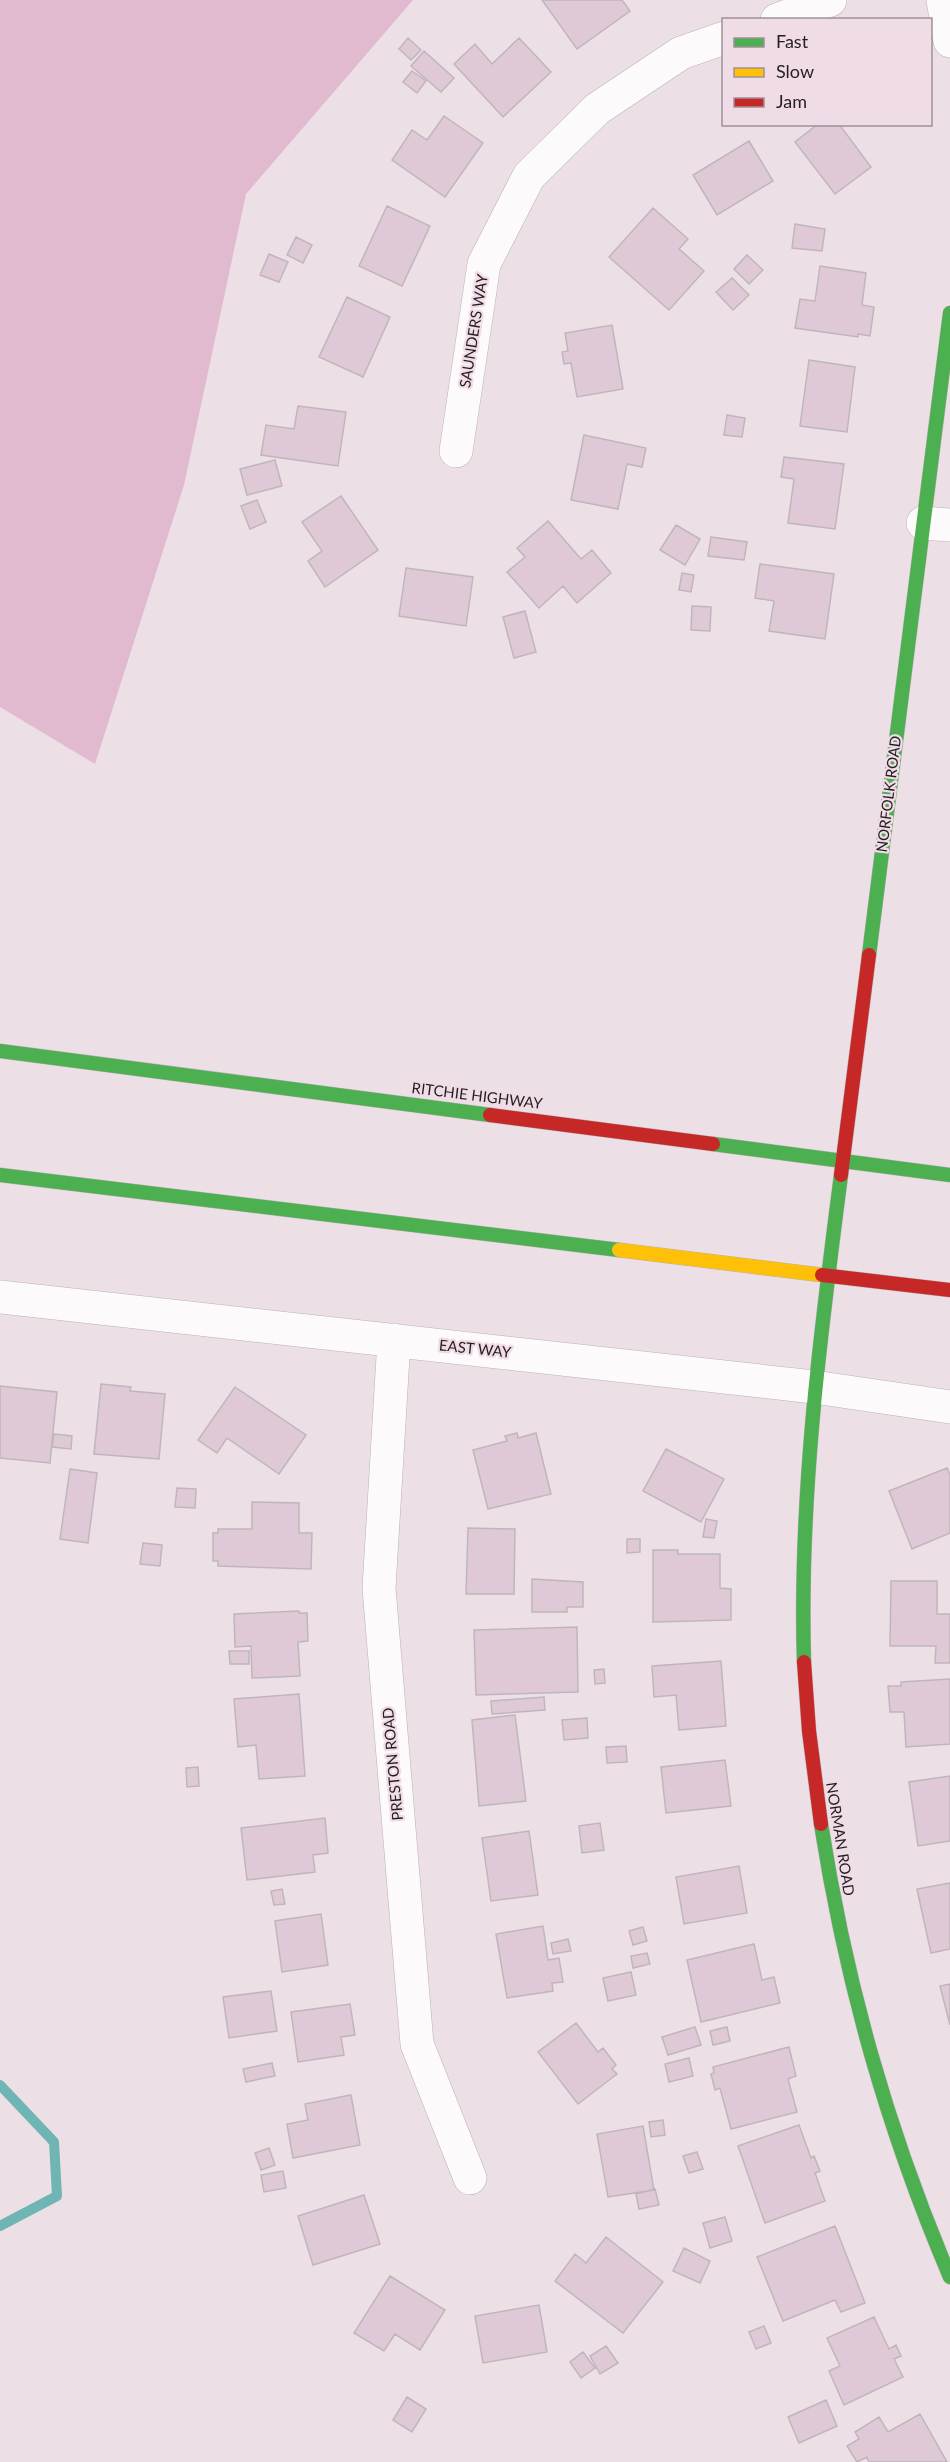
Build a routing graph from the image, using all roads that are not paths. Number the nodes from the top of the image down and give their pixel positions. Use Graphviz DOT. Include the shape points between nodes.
graph roads {
  1 [pos="830,0"];
  2 [pos="943,0"];
  3 [pos="782,18"];
  4 [pos="722,38"];
  5 [pos="950,41"];
  6 [pos="950,313"];
  7 [pos="456,451"];
  8 [pos="936,524"];
  9 [pos="0,1051"];
  10 [pos="843,1160"];
  11 [pos="0,1175"];
  12 [pos="950,1175"];
  13 [pos="828,1275"];
  14 [pos="950,1290"];
  15 [pos="0,1297"];
  16 [pos="394,1340"];
  17 [pos="814,1387"];
  18 [pos="950,1407"];
  19 [pos="470,2178"];
  20 [pos="950,2277"];
  1 -- 3 [label="street"];
  2 -- 5 [label="street"];
  4 -- 7 [label="street, SAUNDERS WAY" via="681,53 597,109 529,176 484,264"];
  6 -- 8 [label="street, NORFOLK ROAD"];
  8 -- 10 [label="street, NORFOLK ROAD"];
  9 -- 10 [label="street, RITCHIE HIGHWAY"];
  10 -- 12 [label="street, RITCHIE HIGHWAY"];
  10 -- 13 [label="street, NORFOLK ROAD"];
  11 -- 13 [label="street"];
  13 -- 14 [label="street"];
  13 -- 17 [label="street, NORMAN ROAD"];
  15 -- 16 [label="street, EAST WAY"];
  16 -- 17 [label="street, EAST WAY"];
  16 -- 19 [label="street, PRESTON ROAD" via="379,1588 417,2044"];
  17 -- 18 [label="street, EAST WAY"];
  17 -- 20 [label="street, NORMAN ROAD" via="804,1622 806,1700 826,1864 840,1943 874,2079"];
}
